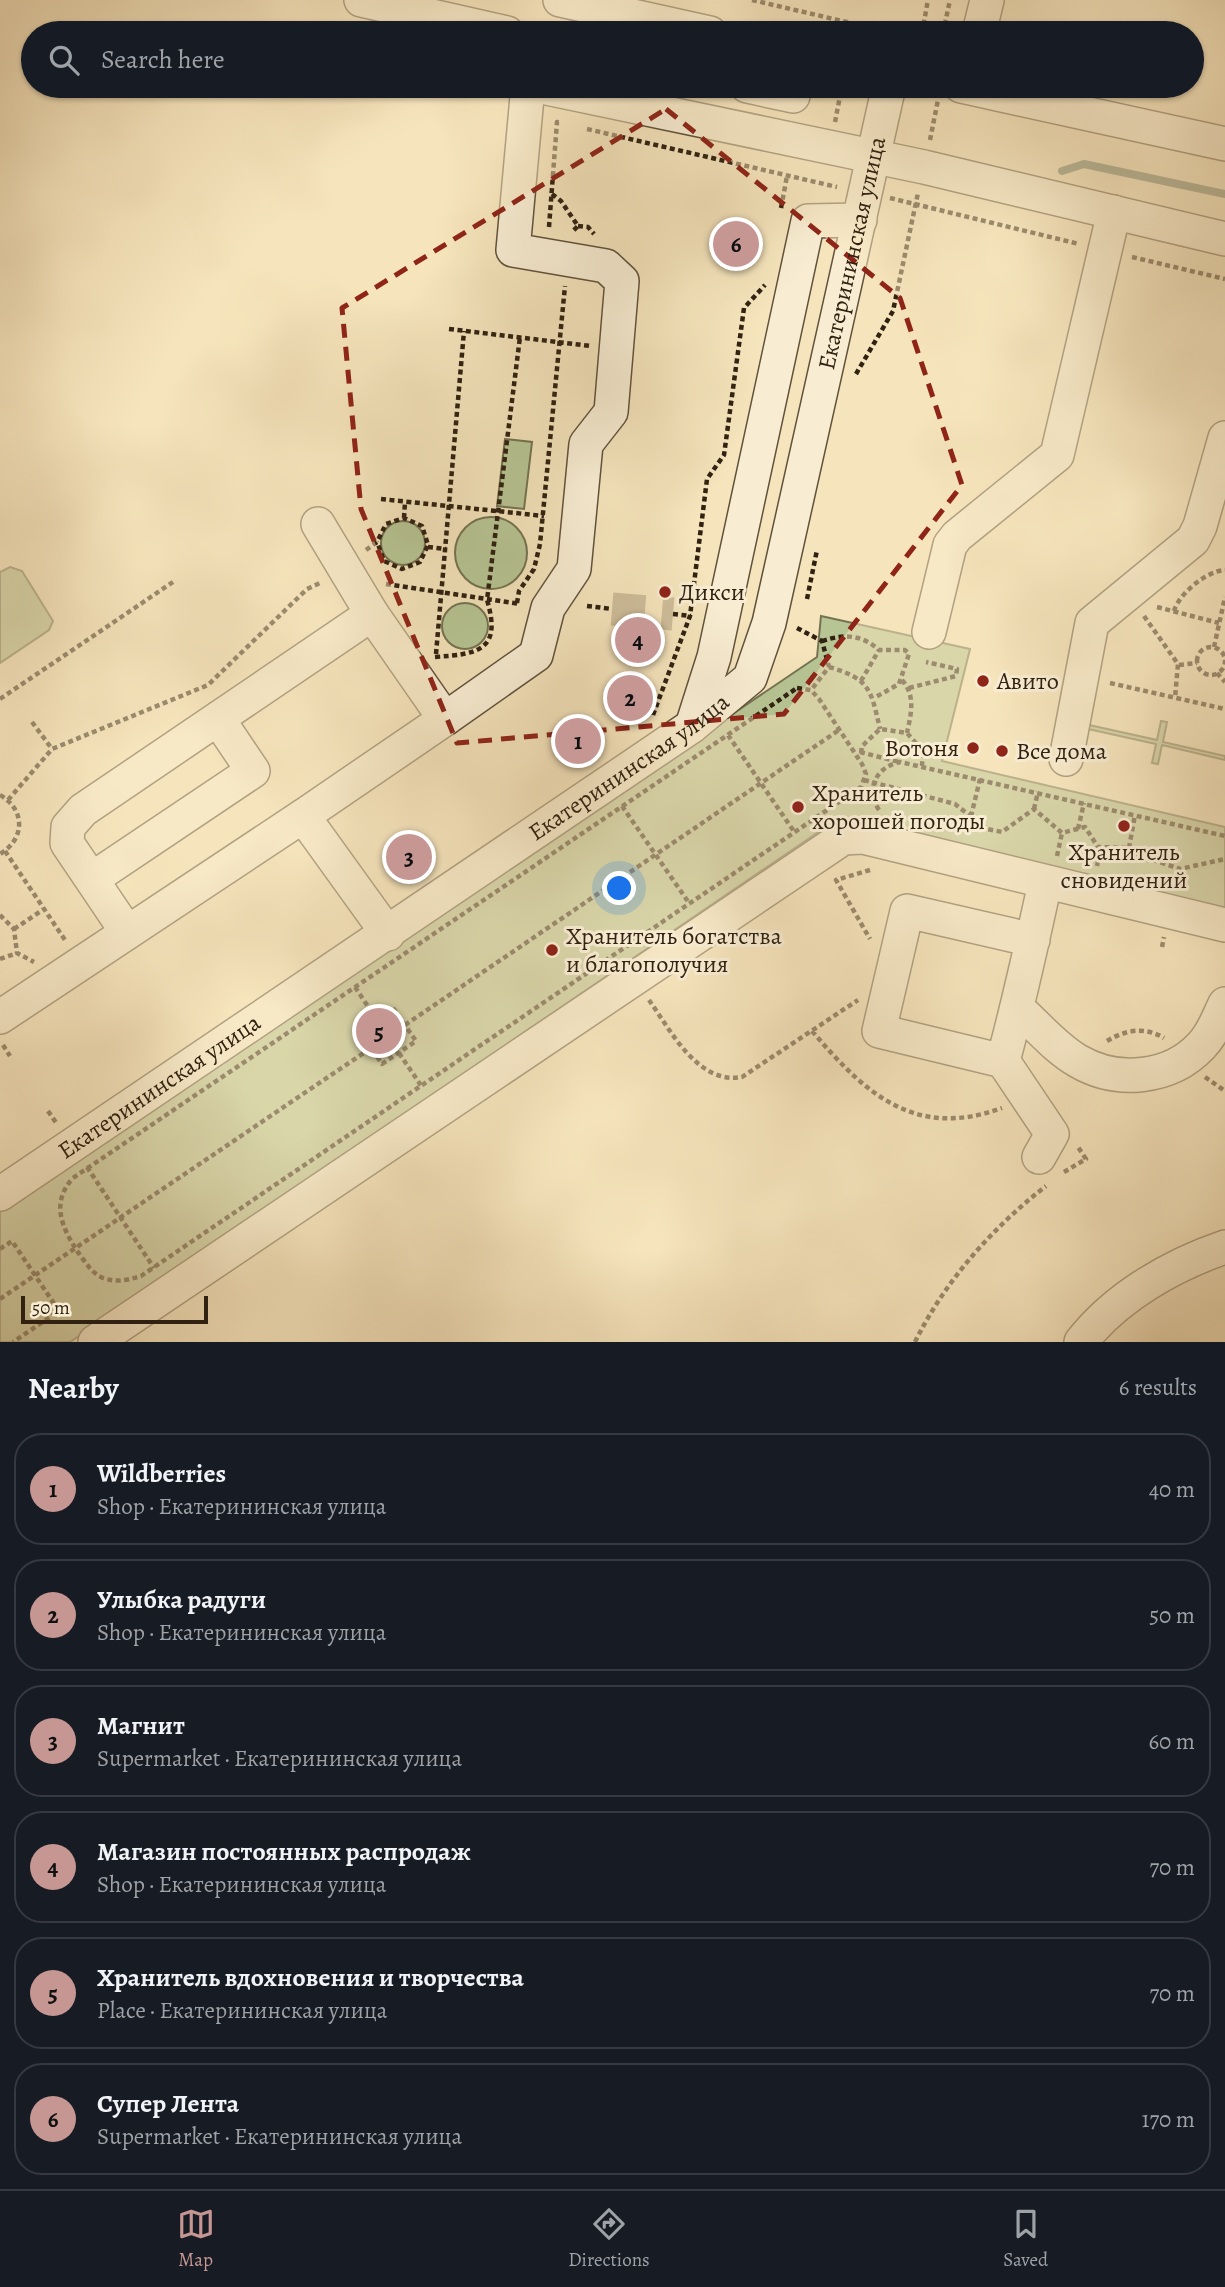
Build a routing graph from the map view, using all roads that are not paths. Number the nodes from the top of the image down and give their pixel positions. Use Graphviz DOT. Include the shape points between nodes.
graph roads {
  1 [pos="361,0"];
  2 [pos="560,0"];
  3 [pos="987,0"];
  4 [pos="446,21"];
  5 [pos="655,21"];
  6 [pos="982,21"];
  7 [pos="527,98"];
  8 [pos="595,98"];
  9 [pos="886,98"];
  10 [pos="1019,98"];
  11 [pos="1225,144"];
  12 [pos="874,156"];
  13 [pos="864,207"];
  14 [pos="1114,212"];
  15 [pos="1225,239"];
  16 [pos="1225,438"];
  17 [pos="318,524"];
  18 [pos="372,614"];
  19 [pos="929,632"];
  20 [pos="218,719"];
  21 [pos="445,719"];
  22 [pos="692,726"];
  23 [pos="1066,759"];
  24 [pos="303,816"];
  25 [pos="1051,870"];
  26 [pos="92,879"];
  27 [pos="1225,925"];
  28 [pos="127,932"];
  29 [pos="388,934"];
  30 [pos="1033,940"];
  31 [pos="1225,1004"];
  32 [pos="1017,1008"];
  33 [pos="0,1017"];
  34 [pos="1003,1062"];
  35 [pos="1045,1145"];
  36 [pos="0,1194"];
  37 [pos="1225,1247"];
  38 [pos="95,1342"];
  39 [pos="1081,1342"];
  1 -- 4 [label="street"];
  2 -- 5 [label="street"];
  3 -- 6 [label="street"];
  7 -- 21 [label="street" via="513,250 606,266 622,281 611,412 586,444 573,569 548,608 536,656"];
  8 -- 12 [label="street"];
  9 -- 12 [label="street, Екатерининская улица"];
  10 -- 11 [label="street"];
  12 -- 13 [label="street, Екатерининская улица"];
  12 -- 14 [label="street"];
  13 -- 22 [label="street, Екатерининская улица" via="757,662 750,678"];
  13 -- 22 [label="street" via="808,221 714,657"];
  14 -- 15 [label="street"];
  14 -- 19 [label="street" via="1057,455 950,545"];
  16 -- 23 [label="street" via="1193,540 1093,623"];
  17 -- 18 [label="street"];
  18 -- 20 [label="street"];
  18 -- 21 [label="street" via="428,670"];
  20 -- 26 [label="street" via="83,810 68,827 67,842"];
  20 -- 26 [label="street" via="253,771"];
  21 -- 24 [label="street"];
  22 -- 29 [label="street, Екатерининская улица"];
  24 -- 28 [label="street"];
  24 -- 29 [label="street"];
  25 -- 27 [label="street"];
  25 -- 30 [label="street"];
  25 -- 38 [label="street" via="863,837 843,838"];
  26 -- 28 [label="street"];
  28 -- 33 [label="street"];
  29 -- 36 [label="street, Екатерининская улица"];
  30 -- 32 [label="street"];
  30 -- 34 [label="street" via="907,911 879,1031"];
  31 -- 32 [label="street" via="1201,1046 1160,1072 1139,1075 1119,1075 1077,1060"];
  32 -- 34 [label="street"];
  34 -- 35 [label="street"];
  37 -- 39 [label="street" via="1144,1286"];
}
